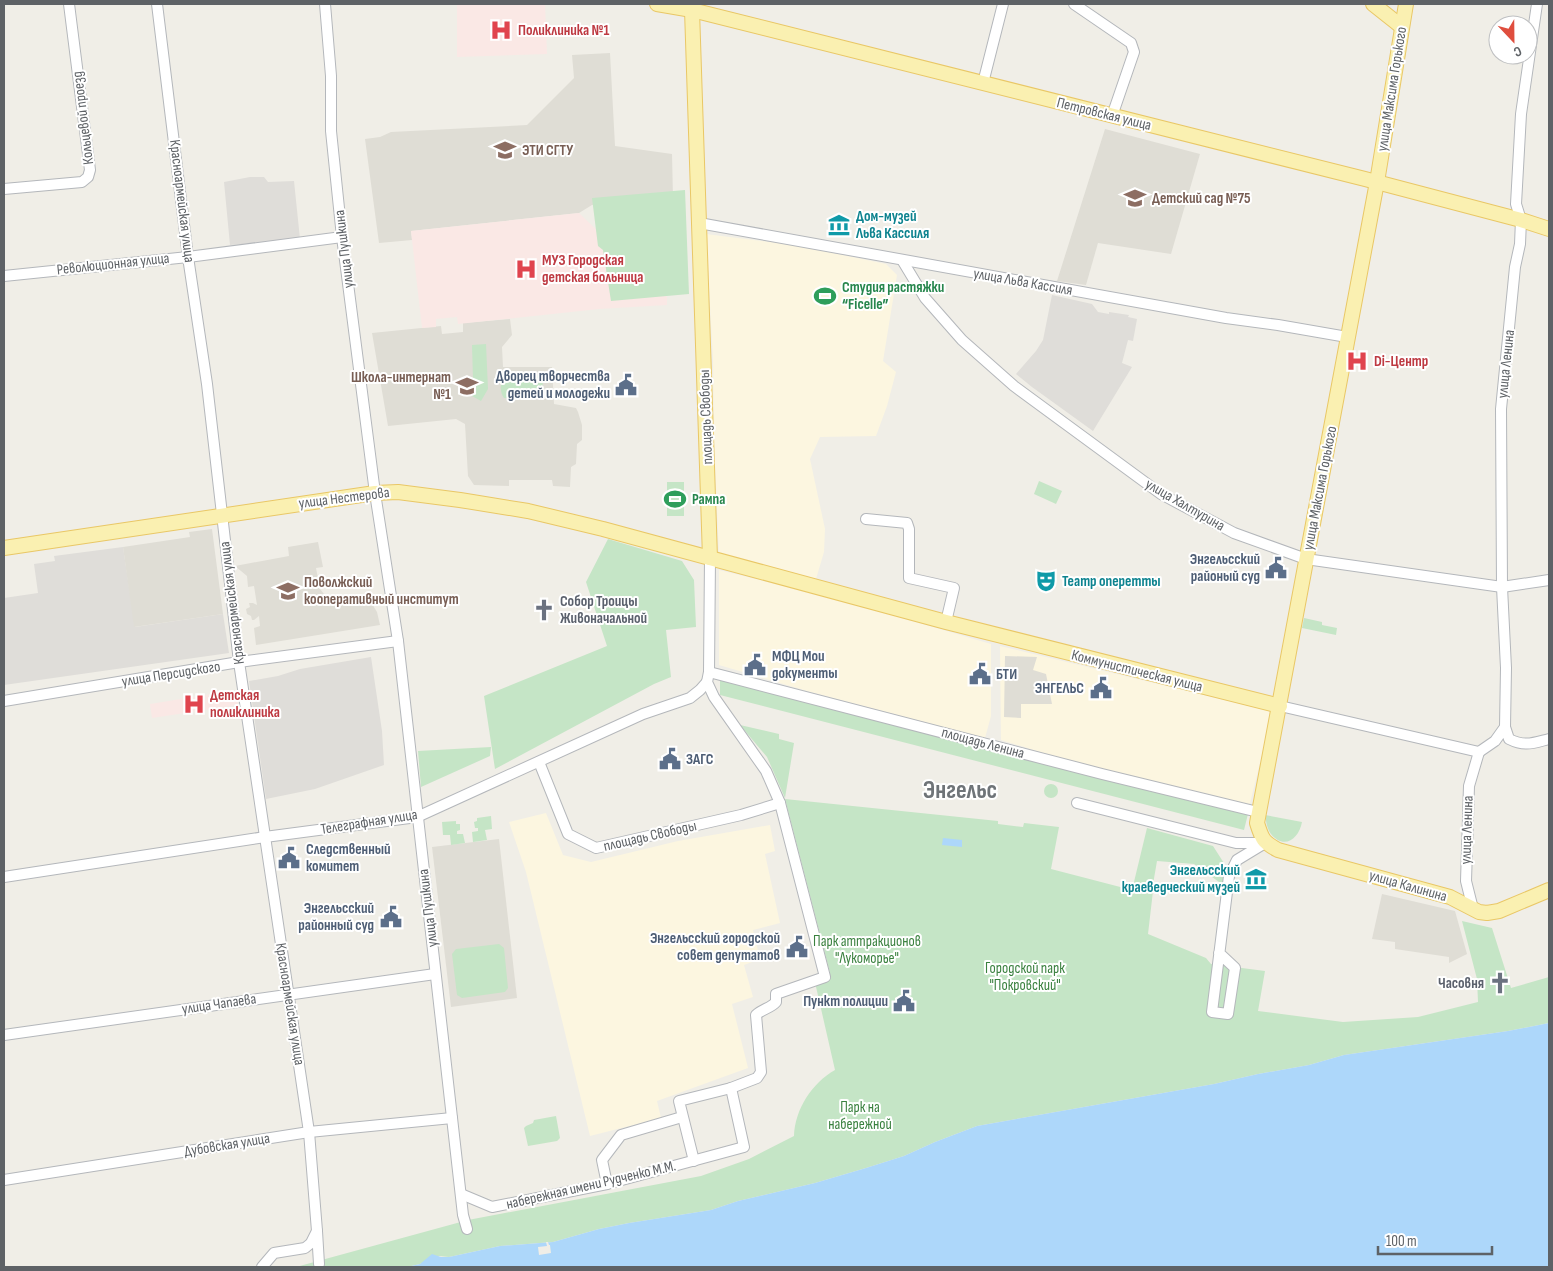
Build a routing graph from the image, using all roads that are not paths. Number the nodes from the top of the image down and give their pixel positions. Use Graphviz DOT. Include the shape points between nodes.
graph roads {
  1 [pos="69,4"];
  2 [pos="157,4"];
  3 [pos="324,4"];
  4 [pos="657,4"];
  5 [pos="1003,4"];
  6 [pos="1074,4"];
  7 [pos="1373,4"];
  8 [pos="1406,4"];
  9 [pos="1537,4"];
  10 [pos="693,7"];
  11 [pos="1402,27"];
  12 [pos="983,83"];
  13 [pos="1112,116"];
  14 [pos="1377,182"];
  15 [pos="4,189"];
  16 [pos="1521,220"];
  17 [pos="699,223"];
  18 [pos="1549,229"];
  19 [pos="342,238"];
  20 [pos="188,257"];
  21 [pos="902,260"];
  22 [pos="4,276"];
  23 [pos="1347,338"];
  24 [pos="375,493"];
  25 [pos="222,515"];
  26 [pos="866,519"];
  27 [pos="4,548"];
  28 [pos="710,558"];
  29 [pos="1306,559"];
  30 [pos="1549,580"];
  31 [pos="1502,587"];
  32 [pos="946,622"];
  33 [pos="398,641"];
  34 [pos="239,662"];
  35 [pos="708,677"];
  36 [pos="4,701"];
  37 [pos="1280,706"];
  38 [pos="1505,728"];
  39 [pos="1549,740"];
  40 [pos="1479,752"];
  41 [pos="539,762"];
  42 [pos="780,802"];
  43 [pos="1077,803"];
  44 [pos="1258,812"];
  45 [pos="417,817"];
  46 [pos="265,837"];
  47 [pos="1265,843"];
  48 [pos="4,877"];
  49 [pos="1549,890"];
  50 [pos="1473,909"];
  51 [pos="1219,953"];
  52 [pos="435,974"];
  53 [pos="288,994"];
  54 [pos="4,1036"];
  55 [pos="731,1088"];
  56 [pos="682,1117"];
  57 [pos="452,1118"];
  58 [pos="310,1132"];
  59 [pos="694,1161"];
  60 [pos="4,1180"];
  61 [pos="607,1184"];
  62 [pos="460,1194"];
  63 [pos="466,1229"];
  64 [pos="317,1231"];
  65 [pos="319,1264"];
  66 [pos="262,1267"];
  1 -- 15 [label="street, Кольцевой проезд" via="90,170 88,177 82,182"];
  2 -- 20 [label="street, Красноармейская улица"];
  3 -- 19 [label="street, улица Пушкина" via="331,76 331,131"];
  4 -- 10 [label="main road, Петровская улица"];
  5 -- 12 [label="street"];
  6 -- 13 [label="street" via="1133,47"];
  7 -- 11 [label="main road"];
  8 -- 11 [label="main road, улица Максима Горького"];
  9 -- 16 [label="street, улица Ленина" via="1521,114 1516,204"];
  10 -- 12 [label="main road, Петровская улица"];
  10 -- 17 [label="main road, площадь Свободы"];
  11 -- 14 [label="main road, улица Максима Горького"];
  12 -- 13 [label="main road, Петровская улица"];
  13 -- 14 [label="main road, Петровская улица"];
  14 -- 16 [label="main road, Петровская улица"];
  14 -- 23 [label="main road, улица Максима Горького"];
  16 -- 18 [label="main road, Петровская улица"];
  16 -- 31 [label="street, улица Ленина" via="1501,409"];
  17 -- 21 [label="street, улица Льва Кассиля"];
  17 -- 28 [label="main road, площадь Свободы"];
  19 -- 20 [label="street, Революционная улица"];
  19 -- 24 [label="street, улица Пушкина"];
  20 -- 22 [label="street, Революционная улица"];
  20 -- 25 [label="street, Красноармейская улица"];
  21 -- 23 [label="street, улица Льва Кассиля"];
  21 -- 29 [label="street, улица Халтурина" via="925,298 962,340 1014,386 1161,494 1234,533"];
  23 -- 29 [label="main road, улица Максима Горького"];
  24 -- 25 [label="main road, улица Нестерова"];
  24 -- 28 [label="main road, улица Нестерова" via="398,492 528,512"];
  24 -- 33 [label="street, улица Пушкина"];
  25 -- 27 [label="main road, улица Нестерова"];
  25 -- 34 [label="street, Красноармейская улица"];
  26 -- 32 [label="street" via="907,523 909,578 954,588"];
  28 -- 32 [label="main road, Коммунистическая улица"];
  28 -- 35 [label="street, площадь Свободы"];
  29 -- 31 [label="street, улица Халтурина"];
  29 -- 37 [label="main road, улица Максима Горького"];
  30 -- 31 [label="street, улица Халтурина"];
  31 -- 38 [label="street, улица Ленина"];
  32 -- 37 [label="main road, Коммунистическая улица"];
  33 -- 34 [label="street, улица Персидского"];
  33 -- 45 [label="street, улица Пушкина"];
  34 -- 36 [label="street, улица Персидского"];
  34 -- 46 [label="street, Красноармейская улица"];
  35 -- 41 [label="street, Телеграфная улица" via="690,698 644,714"];
  35 -- 42 [label="street, площадь Свободы" via="714,697 766,771"];
  35 -- 44 [label="street, площадь Ленина"];
  37 -- 40 [label="street, Коммунистическая улица"];
  37 -- 44 [label="main road, улица Максима Горького"];
  38 -- 39 [label="street" via="1509,739 1520,744"];
  38 -- 40 [label="street" via="1495,741"];
  40 -- 50 [label="street, улица Ленина" via="1469,786 1466,881"];
  41 -- 42 [label="street, площадь Свободы" via="568,834 596,848 741,815"];
  41 -- 45 [label="street, Телеграфная улица"];
  42 -- 55 [label="street, площадь Свободы" via="825,977 776,994 773,1006 756,1015 761,1072 757,1078"];
  43 -- 47 [label="street" via="1236,842"];
  44 -- 47 [label="main road, улица Максима Горького" via="1257,823"];
  45 -- 46 [label="street, Телеграфная улица"];
  45 -- 52 [label="street, улица Пушкина"];
  46 -- 48 [label="street, Телеграфная улица"];
  46 -- 53 [label="street, Красноармейская улица"];
  47 -- 50 [label="main road, улица Калинина" via="1288,854 1450,897"];
  47 -- 51 [label="street" via="1237,860 1229,876"];
  49 -- 50 [label="main road, улица Калинина" via="1499,911 1487,913"];
  51 -- 51 [label="street" via="1235,968 1228,1014 1212,1012"];
  52 -- 53 [label="street, улица Чапаева"];
  52 -- 57 [label="street, улица Пушкина"];
  53 -- 54 [label="street, улица Чапаева"];
  53 -- 58 [label="street, Красноармейская улица"];
  55 -- 56 [label="street" via="679,1101"];
  55 -- 59 [label="street, набережная имени Рудченко М.М." via="744,1147"];
  56 -- 59 [label="street, набережная имени Рудченко М.М."];
  56 -- 61 [label="street" via="621,1135 602,1160"];
  57 -- 58 [label="street, Дубовская улица"];
  57 -- 62 [label="street, улица Пушкина"];
  58 -- 60 [label="street, Дубовская улица"];
  58 -- 64 [label="street, Красноармейская улица"];
  59 -- 61 [label="street, набережная имени Рудченко М.М."];
  61 -- 62 [label="street, набережная имени Рудченко М.М." via="492,1207"];
  62 -- 63 [label="street, улица Пушкина"];
  64 -- 65 [label="street, Красноармейская улица"];
  64 -- 66 [label="street" via="305,1248 274,1253"];
}
